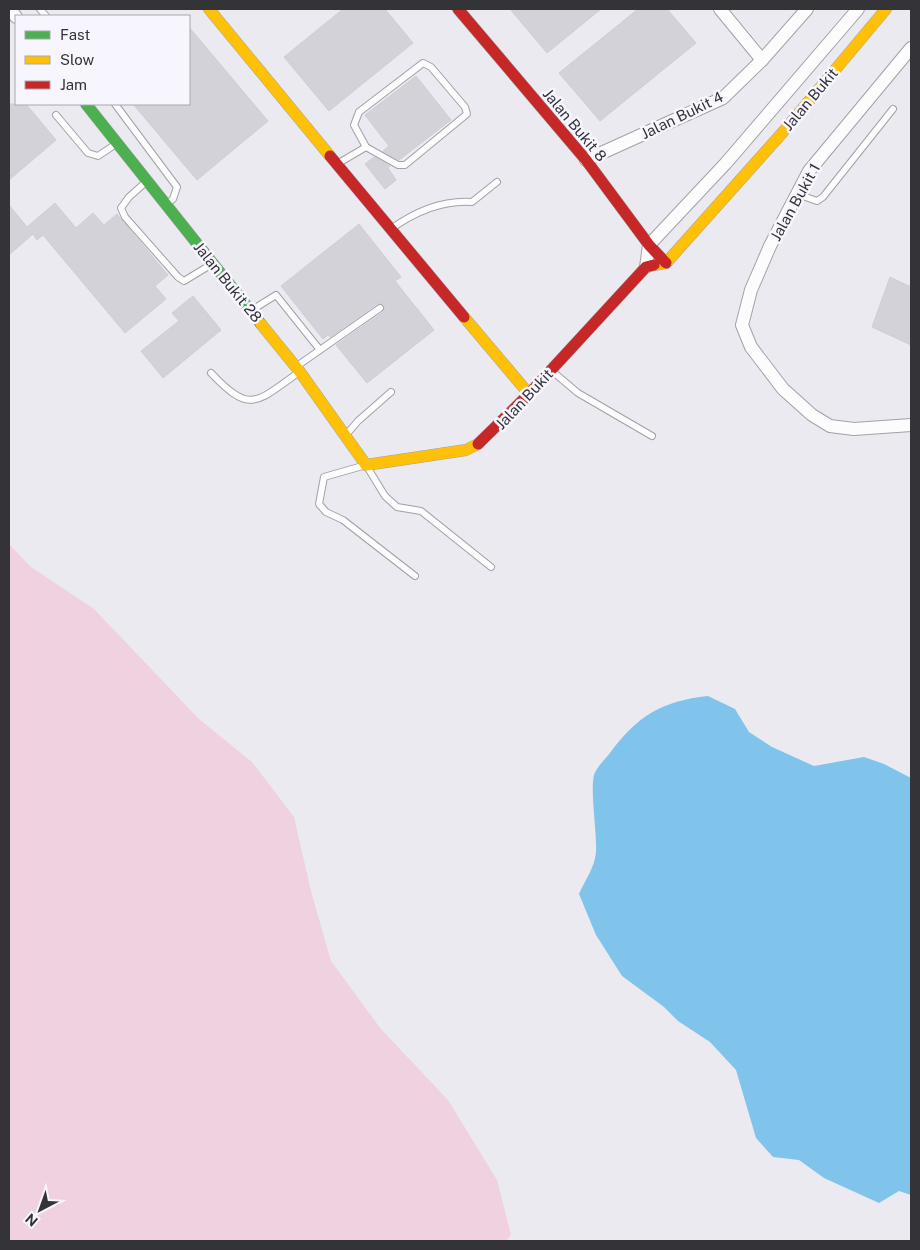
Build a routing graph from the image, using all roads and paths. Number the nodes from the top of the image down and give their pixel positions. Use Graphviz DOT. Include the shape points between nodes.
graph roads {
  1 [pos="209,9"];
  2 [pos="458,9"];
  3 [pos="720,9"];
  4 [pos="807,9"];
  5 [pos="858,9"];
  6 [pos="886,9"];
  7 [pos="911,48"];
  8 [pos="762,60"];
  9 [pos="87,105"];
  10 [pos="116,105"];
  11 [pos="892,109"];
  12 [pos="56,115"];
  13 [pos="117,143"];
  14 [pos="366,147"];
  15 [pos="586,160"];
  16 [pos="336,165"];
  17 [pos="147,181"];
  18 [pos="497,182"];
  19 [pos="797,194"];
  20 [pos="166,204"];
  21 [pos="390,230"];
  22 [pos="649,245"];
  23 [pos="213,263"];
  24 [pos="666,263"];
  25 [pos="646,267"];
  26 [pos="380,308"];
  27 [pos="251,311"];
  28 [pos="320,350"];
  29 [pos="298,370"];
  30 [pos="552,370"];
  31 [pos="211,374"];
  32 [pos="391,392"];
  33 [pos="529,394"];
  34 [pos="911,425"];
  35 [pos="345,436"];
  36 [pos="652,436"];
  37 [pos="366,465"];
  38 [pos="492,567"];
  39 [pos="415,576"];
  1 -- 16 [label="street"];
  2 -- 15 [label="street, Jalan Bukit 8"];
  3 -- 8 [label="street"];
  4 -- 8 [label="street, Jalan Bukit 4"];
  5 -- 22 [label="street, Jalan Bukit" via="726,163"];
  6 -- 24 [label="street, Jalan Bukit" via="783,132"];
  7 -- 19 [label="street, Jalan Bukit 1" via="809,171"];
  8 -- 15 [label="street, Jalan Bukit 4" via="723,98"];
  9 -- 13 [label="street, Jalan Bukit 28"];
  10 -- 20 [label="lane" via="177,187 173,199"];
  11 -- 19 [label="lane" via="823,197 817,201"];
  12 -- 13 [label="lane" via="88,153 98,156"];
  13 -- 17 [label="street, Jalan Bukit 28"];
  14 -- 14 [label="lane" via="354,125 358,112 418,65 432,66 465,107 467,114 464,118 405,165 398,165"];
  14 -- 16 [label="lane"];
  15 -- 22 [label="street, Jalan Bukit 8"];
  16 -- 21 [label="street"];
  17 -- 20 [label="street, Jalan Bukit 28"];
  17 -- 23 [label="lane" via="121,208 125,218 178,278 184,281"];
  18 -- 21 [label="lane" via="472,202 436,205 405,219"];
  19 -- 34 [label="street, Jalan Bukit 1" via="751,290 742,325 751,348 783,389 830,426 854,429"];
  20 -- 23 [label="street, Jalan Bukit 28"];
  21 -- 33 [label="street"];
  22 -- 24 [label="street, Jalan Bukit 8"];
  22 -- 25 [label="street"];
  23 -- 27 [label="street, Jalan Bukit 28"];
  24 -- 25 [label="street"];
  25 -- 30 [label="street, Jalan Bukit"];
  26 -- 28 [label="lane"];
  27 -- 28 [label="lane" via="276,296"];
  27 -- 29 [label="street, Jalan Bukit 28"];
  28 -- 29 [label="lane"];
  29 -- 31 [label="lane" via="264,396 249,401 231,395"];
  29 -- 35 [label="street, Jalan Bukit 28"];
  30 -- 33 [label="street, Jalan Bukit"];
  30 -- 36 [label="lane" via="578,393"];
  32 -- 35 [label="lane"];
  33 -- 37 [label="street, Jalan Bukit" via="482,442 466,450"];
  35 -- 37 [label="street, Jalan Bukit 28"];
  37 -- 38 [label="lane" via="385,496 397,507 421,511"];
  37 -- 39 [label="lane" via="324,477 319,504"];
}
